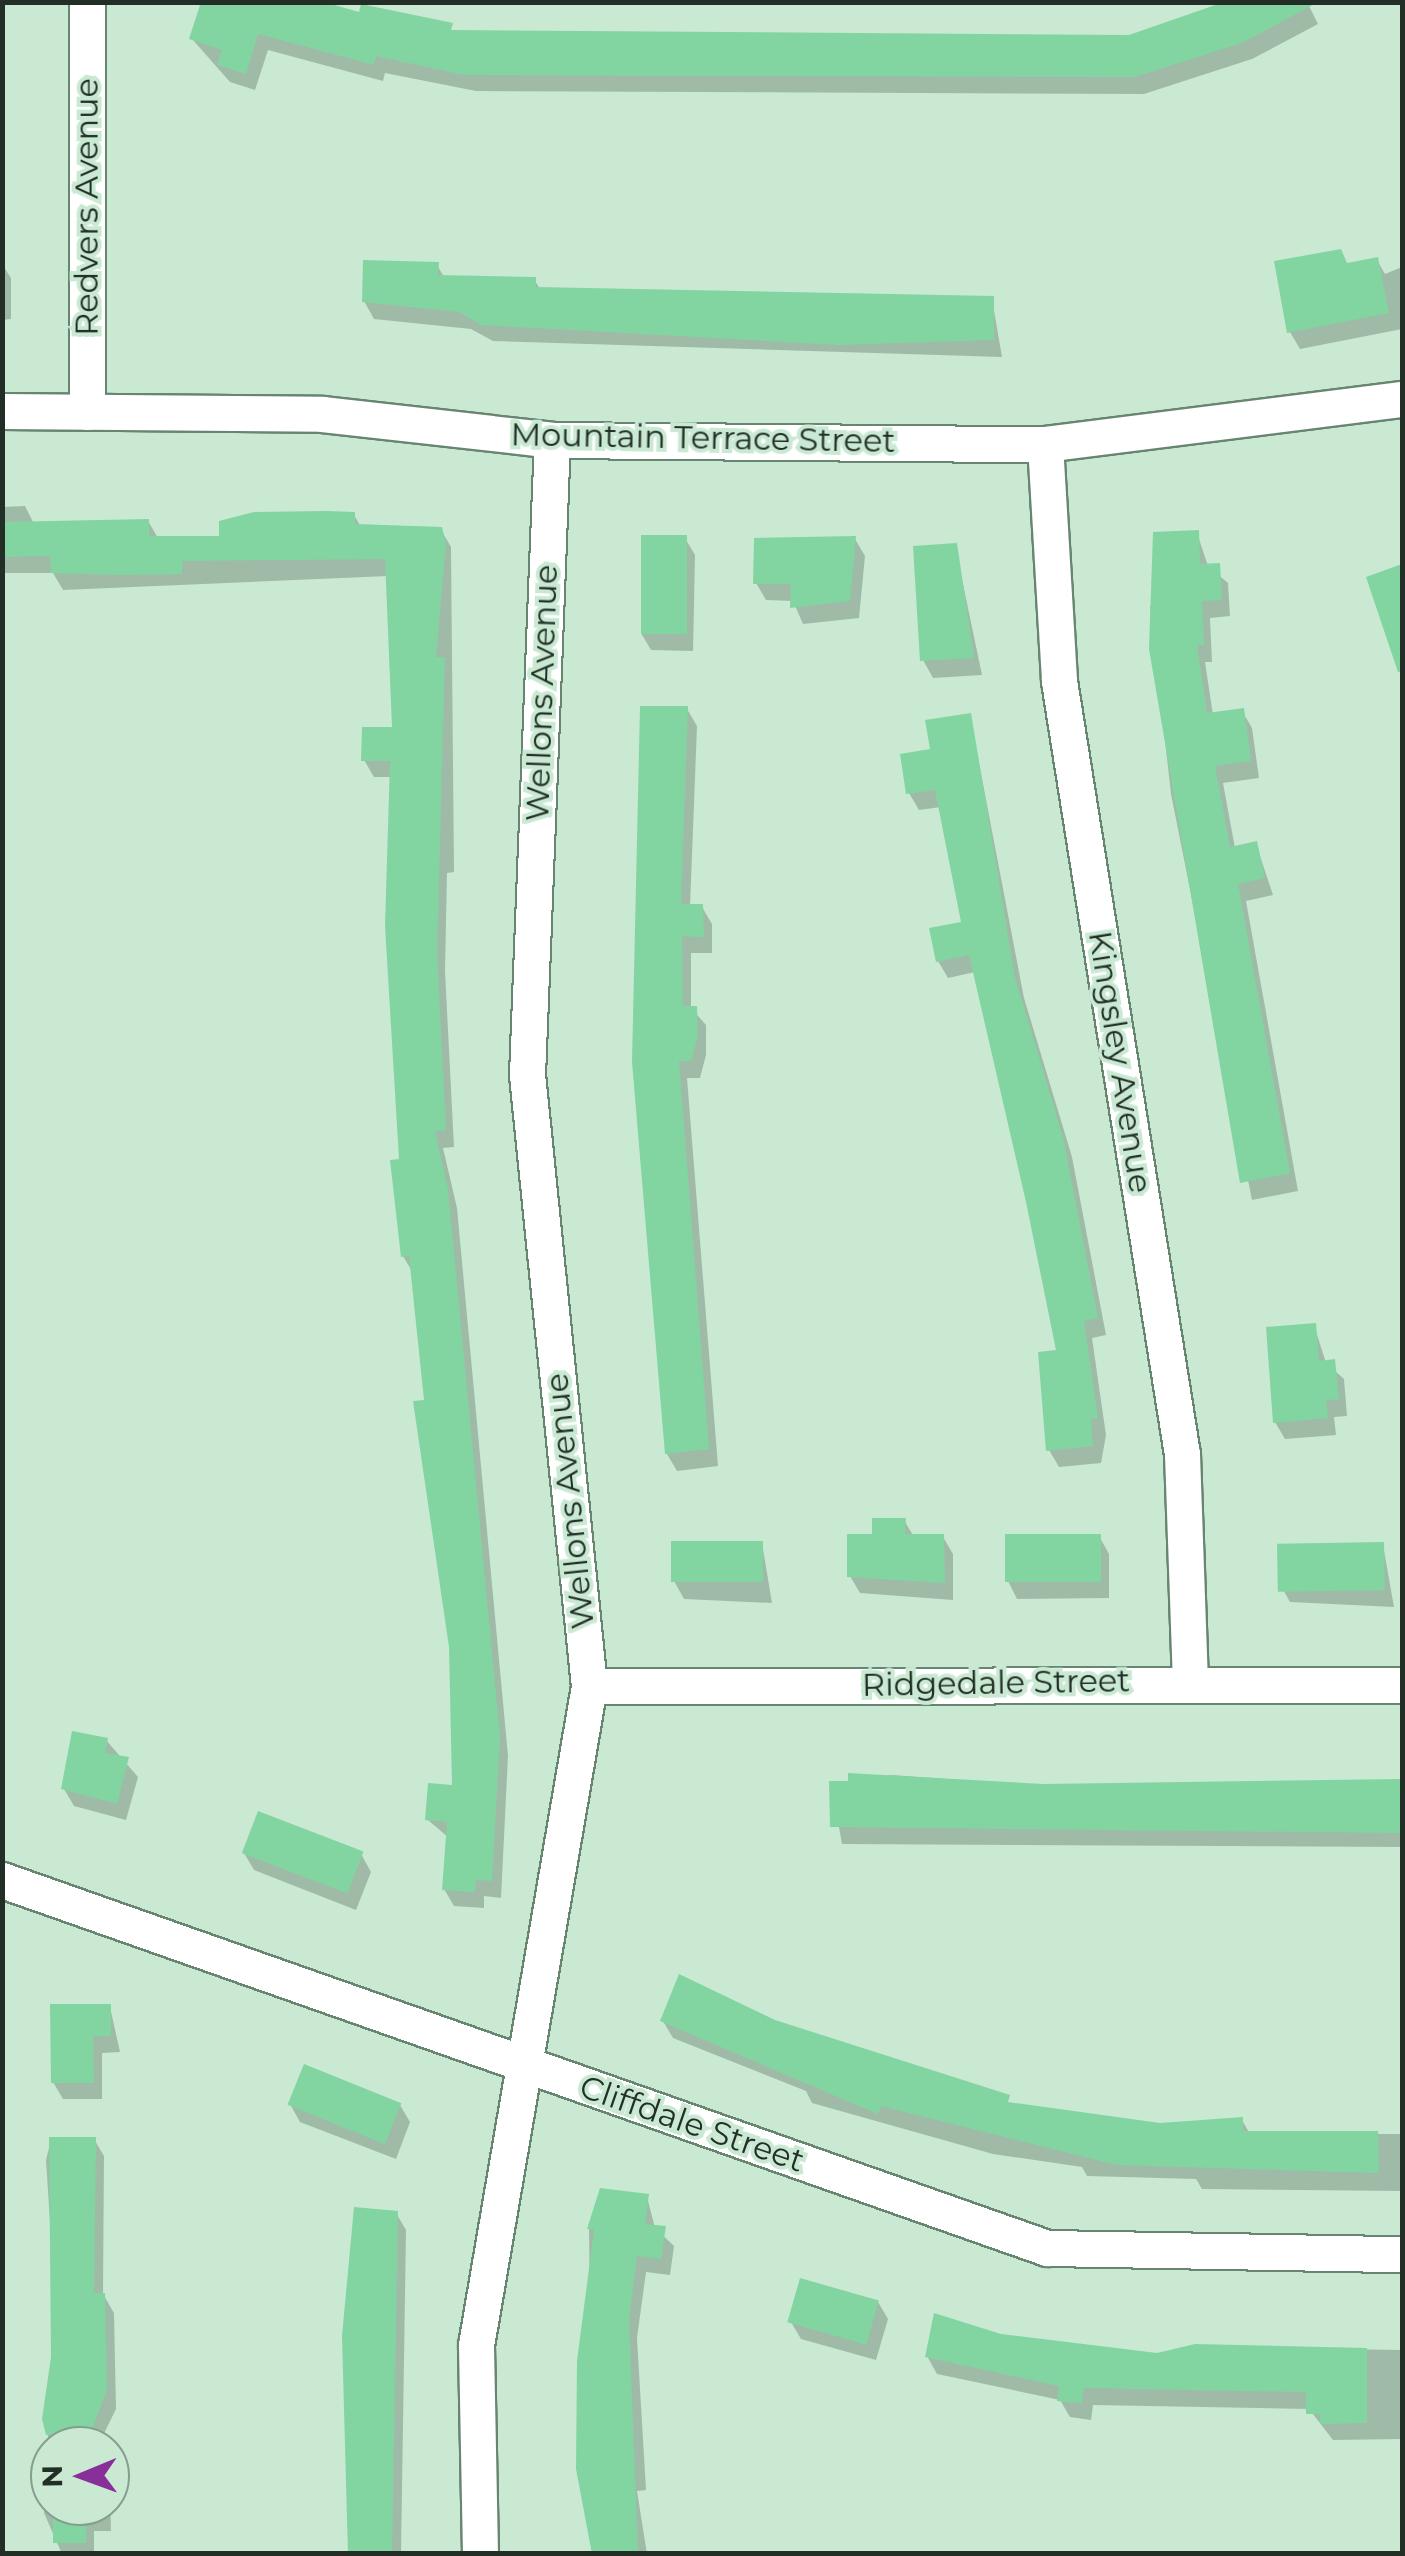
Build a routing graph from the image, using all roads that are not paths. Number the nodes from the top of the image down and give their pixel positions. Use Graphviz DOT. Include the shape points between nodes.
graph roads {
  1 [pos="86,2"];
  2 [pos="1402,400"];
  3 [pos="2,411"];
  4 [pos="88,412"];
  5 [pos="552,440"];
  6 [pos="1046,444"];
  7 [pos="1190,1681"];
  8 [pos="1402,1685"];
  9 [pos="589,1686"];
  10 [pos="2,1880"];
  11 [pos="530,2068"];
  12 [pos="1402,2254"];
  13 [pos="480,2554"];
  1 -- 4 [label="street, Redvers Avenue"];
  2 -- 6 [label="street, Mountain Terrace Street"];
  3 -- 4 [label="street, Mountain Terrace Street"];
  4 -- 5 [label="street, Mountain Terrace Street" via="322,414"];
  5 -- 6 [label="street, Mountain Terrace Street"];
  5 -- 9 [label="street, Wellons Avenue" via="527,1074"];
  6 -- 7 [label="street, Kingsley Avenue" via="1059,681 1182,1454"];
  7 -- 8 [label="street, Ridgedale Street"];
  7 -- 9 [label="street, Ridgedale Street"];
  9 -- 11 [label="street, Wellons Avenue"];
  10 -- 11 [label="street, Cliffdale Street"];
  11 -- 12 [label="street, Cliffdale Street" via="1047,2248"];
  11 -- 13 [label="street, Wellons Avenue" via="476,2345"];
}
